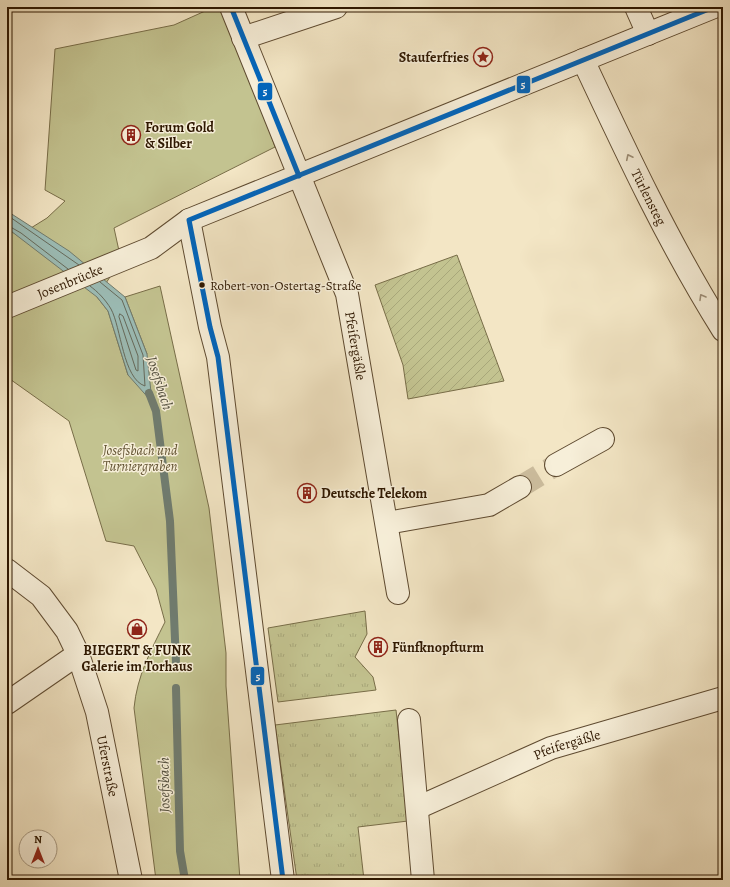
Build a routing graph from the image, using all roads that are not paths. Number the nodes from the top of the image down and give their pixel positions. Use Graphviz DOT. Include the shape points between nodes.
graph roads {
  1 [pos="231,7"];
  2 [pos="336,7"];
  3 [pos="636,7"];
  4 [pos="714,7"];
  5 [pos="648,34"];
  6 [pos="243,38"];
  7 [pos="583,60"];
  8 [pos="299,176"];
  9 [pos="189,220"];
  10 [pos="13,305"];
  11 [pos="723,330"];
  12 [pos="603,439"];
  13 [pos="556,465"];
  14 [pos="520,487"];
  15 [pos="387,523"];
  16 [pos="7,570"];
  17 [pos="398,593"];
  18 [pos="78,654"];
  19 [pos="723,698"];
  20 [pos="7,703"];
  21 [pos="409,720"];
  22 [pos="417,808"];
  23 [pos="128,878"];
  24 [pos="283,880"];
  25 [pos="423,880"];
  1 -- 6 [label="street, Pfeifergäßle"];
  2 -- 6 [label="street"];
  3 -- 5 [label="street"];
  4 -- 5 [label="street, Josenbrücke"];
  5 -- 7 [label="street, Josenbrücke"];
  6 -- 8 [label="street, Pfeifergäßle"];
  7 -- 8 [label="street, Josenbrücke"];
  11 -- 7 [label="street, Türlensteg, one-way" via="649,198"];
  8 -- 9 [label="street, Josenbrücke"];
  8 -- 15 [label="street, Pfeifergäßle" via="347,294"];
  9 -- 10 [label="street, Josenbrücke" via="151,248"];
  9 -- 24 [label="street" via="218,357"];
  12 -- 13 [label="street"];
  14 -- 15 [label="street" via="489,505"];
  15 -- 17 [label="street, Pfeifergäßle"];
  16 -- 18 [label="street, Uferstraße" via="41,596 55,612"];
  18 -- 20 [label="street"];
  18 -- 23 [label="street, Uferstraße" via="97,712"];
  19 -- 22 [label="street, Pfeifergäßle" via="551,748"];
  21 -- 22 [label="street"];
  22 -- 25 [label="street"];
}
